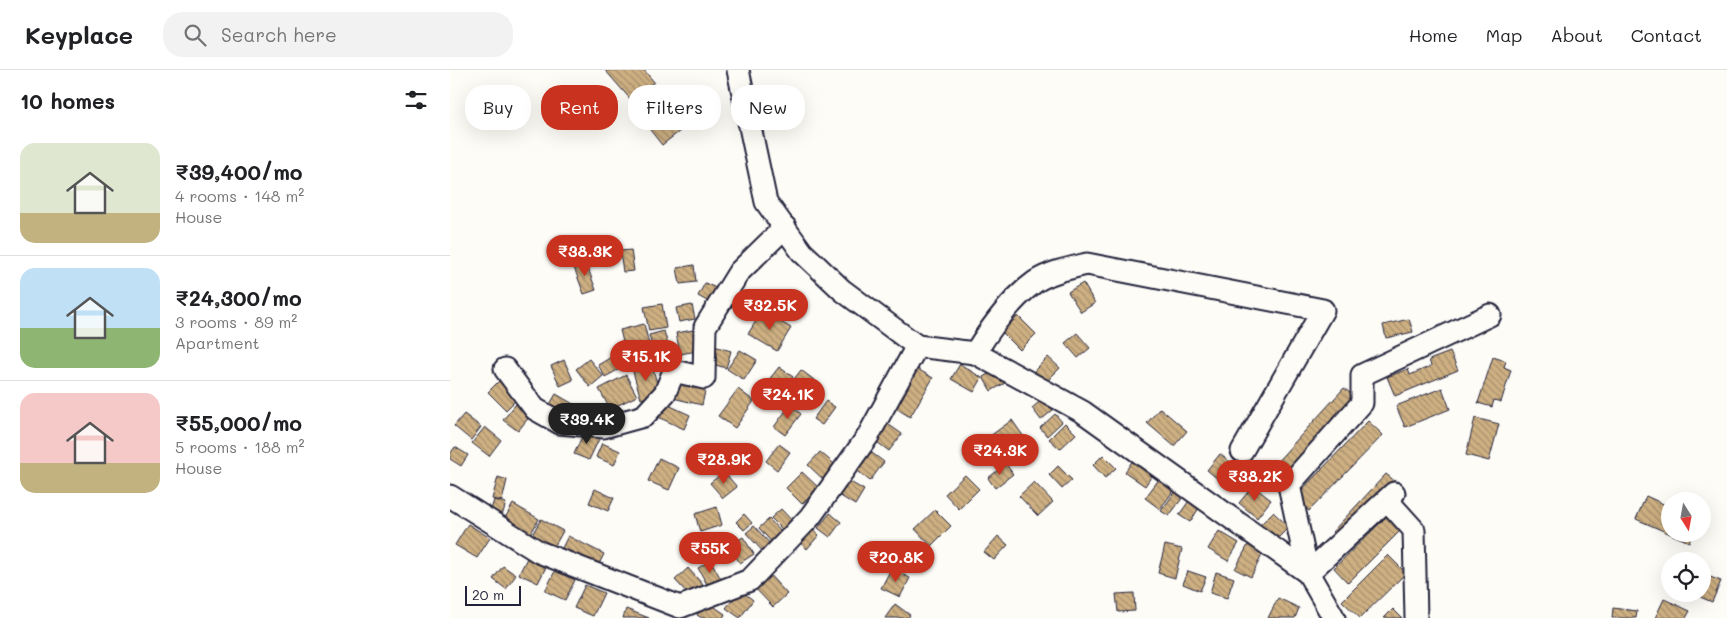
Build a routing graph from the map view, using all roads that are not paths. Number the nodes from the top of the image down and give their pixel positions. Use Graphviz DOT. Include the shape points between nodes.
graph roads {
  1 [pos="738,70"];
  2 [pos="785,228"];
  3 [pos="1490,315"];
  4 [pos="917,346"];
  5 [pos="975,353"];
  6 [pos="505,369"];
  7 [pos="1242,451"];
  8 [pos="450,496"];
  9 [pos="1308,574"];
  10 [pos="1334,618"];
  11 [pos="1416,618"];
  1 -- 2 [label="street" via="766,202"];
  2 -- 4 [label="street" via="802,252 842,290"];
  2 -- 6 [label="street" via="739,272 705,327 704,378 674,372 666,392 644,416 604,427 560,423 535,409"];
  3 -- 9 [label="street" via="1362,375 1362,403 1289,485"];
  4 -- 5 [label="street"];
  4 -- 8 [label="street" via="868,436 810,517 750,580 680,607 539,552"];
  5 -- 7 [label="street" via="1003,312 1036,282 1087,264 1323,310"];
  5 -- 9 [label="street" via="1082,412"];
  9 -- 10 [label="street"];
  9 -- 11 [label="street" via="1391,497 1414,530"];
}
